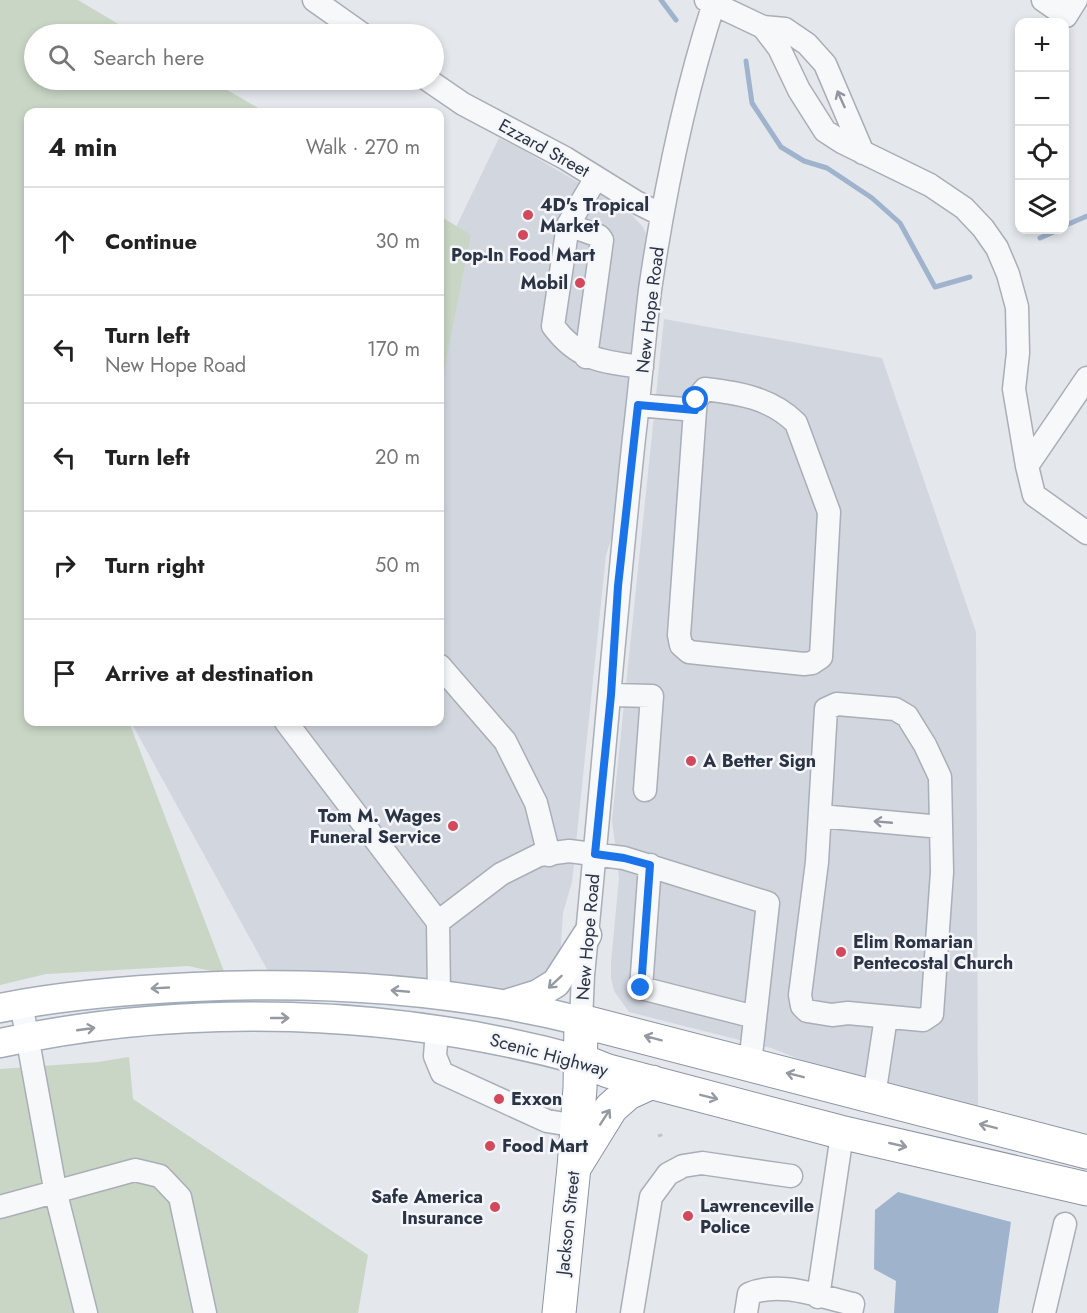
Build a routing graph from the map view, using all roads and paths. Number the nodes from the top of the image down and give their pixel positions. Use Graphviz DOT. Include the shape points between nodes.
graph roads {
  1 [pos="314,0"];
  2 [pos="1043,0"];
  3 [pos="1076,0"];
  4 [pos="711,1"];
  5 [pos="349,24"];
  6 [pos="763,27"];
  7 [pos="829,73"];
  8 [pos="443,90"];
  9 [pos="799,90"];
  10 [pos="863,153"];
  11 [pos="596,178"];
  12 [pos="663,215"];
  13 [pos="568,225"];
  14 [pos="586,357"];
  15 [pos="642,367"];
  16 [pos="1087,378"];
  17 [pos="638,405"];
  18 [pos="695,410"];
  19 [pos="1027,466"];
  20 [pos="1087,533"];
  21 [pos="444,671"];
  22 [pos="611,695"];
  23 [pos="289,726"];
  24 [pos="645,790"];
  25 [pos="820,816"];
  26 [pos="941,827"];
  27 [pos="595,854"];
  28 [pos="549,855"];
  29 [pos="650,865"];
  30 [pos="438,922"];
  31 [pos="587,935"];
  32 [pos="440,994"];
  33 [pos="503,1005"];
  34 [pos="11,1006"];
  35 [pos="755,1017"];
  36 [pos="886,1017"];
  37 [pos="581,1021"];
  38 [pos="437,1030"];
  39 [pos="28,1037"];
  40 [pos="0,1043"];
  41 [pos="580,1060"];
  42 [pos="750,1064"];
  43 [pos="652,1082"];
  44 [pos="872,1096"];
  45 [pos="577,1126"];
  46 [pos="840,1132"];
  47 [pos="664,1134"];
  48 [pos="658,1136"];
  49 [pos="1087,1152"];
  50 [pos="574,1167"];
  51 [pos="791,1176"];
  52 [pos="1087,1189"];
  53 [pos="56,1194"];
  54 [pos="0,1207"];
  55 [pos="1065,1224"];
  56 [pos="806,1300"];
  57 [pos="86,1313"];
  58 [pos="205,1313"];
  59 [pos="559,1313"];
  60 [pos="632,1313"];
  61 [pos="747,1313"];
  62 [pos="851,1313"];
  63 [pos="1044,1313"];
  1 -- 5 [label="street"];
  2 -- 3 [label="street" via="1066,16"];
  4 -- 6 [label="street"];
  4 -- 12 [label="street, New Hope Road"];
  6 -- 7 [label="street" via="784,29 807,44"];
  6 -- 9 [label="street" via="779,48"];
  7 -- 9 [label="street"];
  10 -- 7 [label="street, one-way"];
  8 -- 11 [label="street, Ezzard Street"];
  9 -- 10 [label="street" via="825,130"];
  10 -- 19 [label="street" via="930,185 964,208 997,248 1017,307 1014,389"];
  11 -- 12 [label="street, Ezzard Street"];
  11 -- 13 [label="street"];
  12 -- 15 [label="street, New Hope Road"];
  13 -- 14 [label="street" via="553,326"];
  13 -- 14 [label="street" via="602,240"];
  14 -- 15 [label="street"];
  15 -- 17 [label="street, New Hope Road"];
  16 -- 19 [label="street"];
  17 -- 18 [label="street"];
  17 -- 22 [label="street, New Hope Road" via="618,586"];
  18 -- 18 [label="street" via="681,645 689,652 812,663 821,657 829,512 796,423 766,402 737,393 705,389 696,400"];
  19 -- 20 [label="street" via="1034,495"];
  21 -- 28 [label="street" via="505,741 536,803"];
  22 -- 24 [label="street" via="652,696"];
  22 -- 27 [label="street, New Hope Road"];
  23 -- 30 [label="street"];
  26 -- 25 [label="street, one-way"];
  25 -- 26 [label="street" via="826,709 837,704 896,709 907,716 940,777"];
  25 -- 36 [label="street" via="800,995 802,1006 807,1011 832,1015"];
  26 -- 36 [label="street" via="942,872 932,1014 923,1020"];
  27 -- 28 [label="street" via="569,851"];
  27 -- 29 [label="street"];
  27 -- 31 [label="street, New Hope Road"];
  28 -- 30 [label="street" via="539,855 501,874"];
  29 -- 35 [label="street" via="768,903"];
  29 -- 35 [label="street" via="641,988"];
  30 -- 32 [label="street"];
  31 -- 33 [label="main road, one-way" via="556,983 538,994"];
  31 -- 37 [label="street, New Hope Road"];
  32 -- 33 [label="main road, Scenic Highway"];
  32 -- 34 [label="main road, Scenic Highway, one-way" via="305,984 262,985 139,989"];
  33 -- 37 [label="main road, Scenic Highway"];
  34 -- 39 [label="street"];
  35 -- 42 [label="street"];
  36 -- 44 [label="street"];
  37 -- 41 [label="highway, Jackson Street"];
  42 -- 37 [label="highway, Scenic Highway, one-way"];
  39 -- 38 [label="main road, Scenic Highway, one-way" via="200,1018 317,1018"];
  38 -- 41 [label="main road, Scenic Highway"];
  38 -- 45 [label="street" via="435,1056 442,1073 547,1121"];
  39 -- 40 [label="main road, Scenic Highway"];
  39 -- 53 [label="street"];
  41 -- 43 [label="highway, Scenic Highway"];
  41 -- 45 [label="highway, Jackson Street"];
  44 -- 42 [label="highway, Scenic Highway, one-way"];
  43 -- 46 [label="highway, Scenic Highway, one-way"];
  50 -- 43 [label="highway, one-way" via="611,1108 628,1093"];
  49 -- 44 [label="highway, Scenic Highway, one-way"];
  45 -- 50 [label="highway, Jackson Street"];
  46 -- 52 [label="highway, Scenic Highway, one-way"];
  46 -- 56 [label="street" via="840,1148"];
  47 -- 48 [label="path"];
  50 -- 59 [label="highway, Jackson Street"];
  51 -- 60 [label="street" via="702,1163 668,1174 651,1197"];
  53 -- 54 [label="street"];
  53 -- 57 [label="street"];
  53 -- 58 [label="street" via="135,1170 160,1176 180,1197"];
  55 -- 63 [label="street"];
  56 -- 61 [label="street" via="761,1288 749,1294"];
  56 -- 62 [label="street" via="853,1304"];
}
